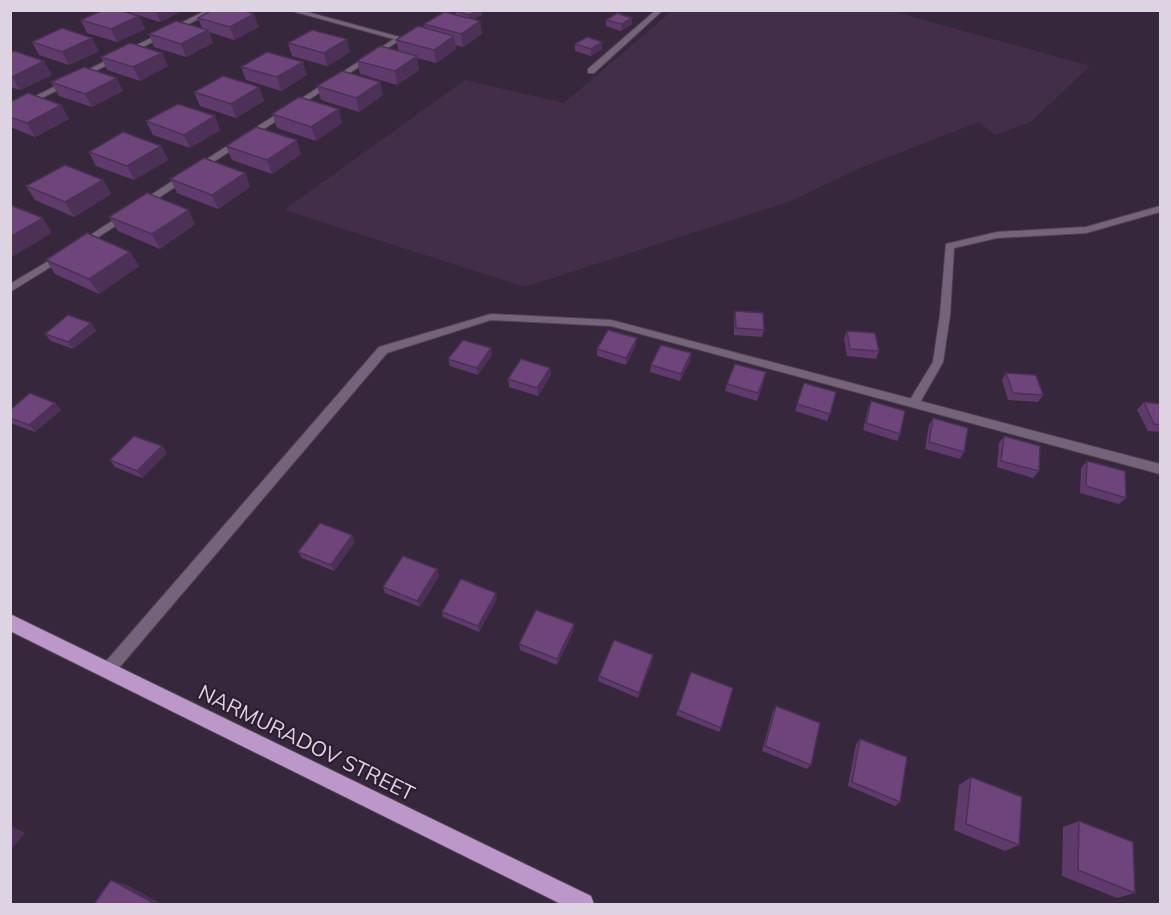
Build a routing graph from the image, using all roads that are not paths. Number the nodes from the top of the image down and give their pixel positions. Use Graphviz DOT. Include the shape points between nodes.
graph roads {
  1 [pos="213,10"];
  2 [pos="291,10"];
  3 [pos="660,10"];
  4 [pos="591,71"];
  5 [pos="10,112"];
  6 [pos="1161,209"];
  7 [pos="10,289"];
  8 [pos="914,403"];
  9 [pos="1161,469"];
  10 [pos="10,622"];
  11 [pos="107,671"];
  12 [pos="583,904"];
  1 -- 5 [label="street"];
  2 -- 7 [label="street" via="400,38"];
  3 -- 4 [label="street"];
  6 -- 8 [label="street" via="1086,230 997,235 949,246 938,362"];
  8 -- 9 [label="street"];
  8 -- 11 [label="street" via="611,323 491,317 383,350"];
  10 -- 11 [label="main road, NARMURADOV STREET"];
  11 -- 12 [label="main road, NARMURADOV STREET"];
}
